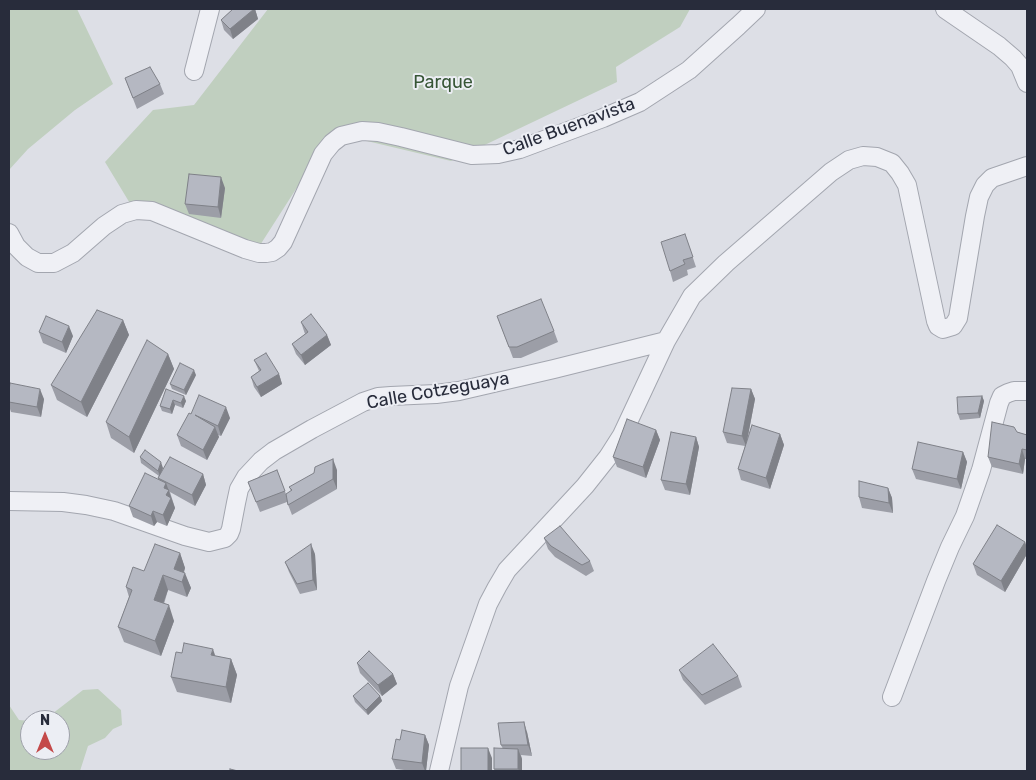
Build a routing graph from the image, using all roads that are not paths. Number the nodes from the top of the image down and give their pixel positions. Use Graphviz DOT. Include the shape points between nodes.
graph roads {
  1 [pos="210,9"];
  2 [pos="756,9"];
  3 [pos="946,9"];
  4 [pos="194,71"];
  5 [pos="1027,83"];
  6 [pos="1027,165"];
  7 [pos="9,233"];
  8 [pos="666,341"];
  9 [pos="1027,391"];
  10 [pos="9,501"];
  11 [pos="892,697"];
  12 [pos="439,771"];
  1 -- 4 [label="street"];
  2 -- 7 [label="street, Calle Buenavista" via="689,70 640,102 520,149 472,155 378,132 362,131 341,136 323,154 283,242 266,254 245,249 152,211 136,210 122,214 73,253 54,263 27,257"];
  3 -- 5 [label="street" via="1013,58"];
  6 -- 8 [label="street" via="992,178 979,197 958,318 953,326 943,329 936,321 907,185 892,163 863,156 849,160 831,172 715,274 692,296"];
  8 -- 10 [label="street, Calle Cotzeguaya" via="459,391 378,397 363,402 261,461 240,489 229,534 210,542 93,506"];
  8 -- 12 [label="street" via="608,457 507,570 488,604 459,686"];
  9 -- 11 [label="street" via="1014,391 1002,396 965,516 936,581"];
}
